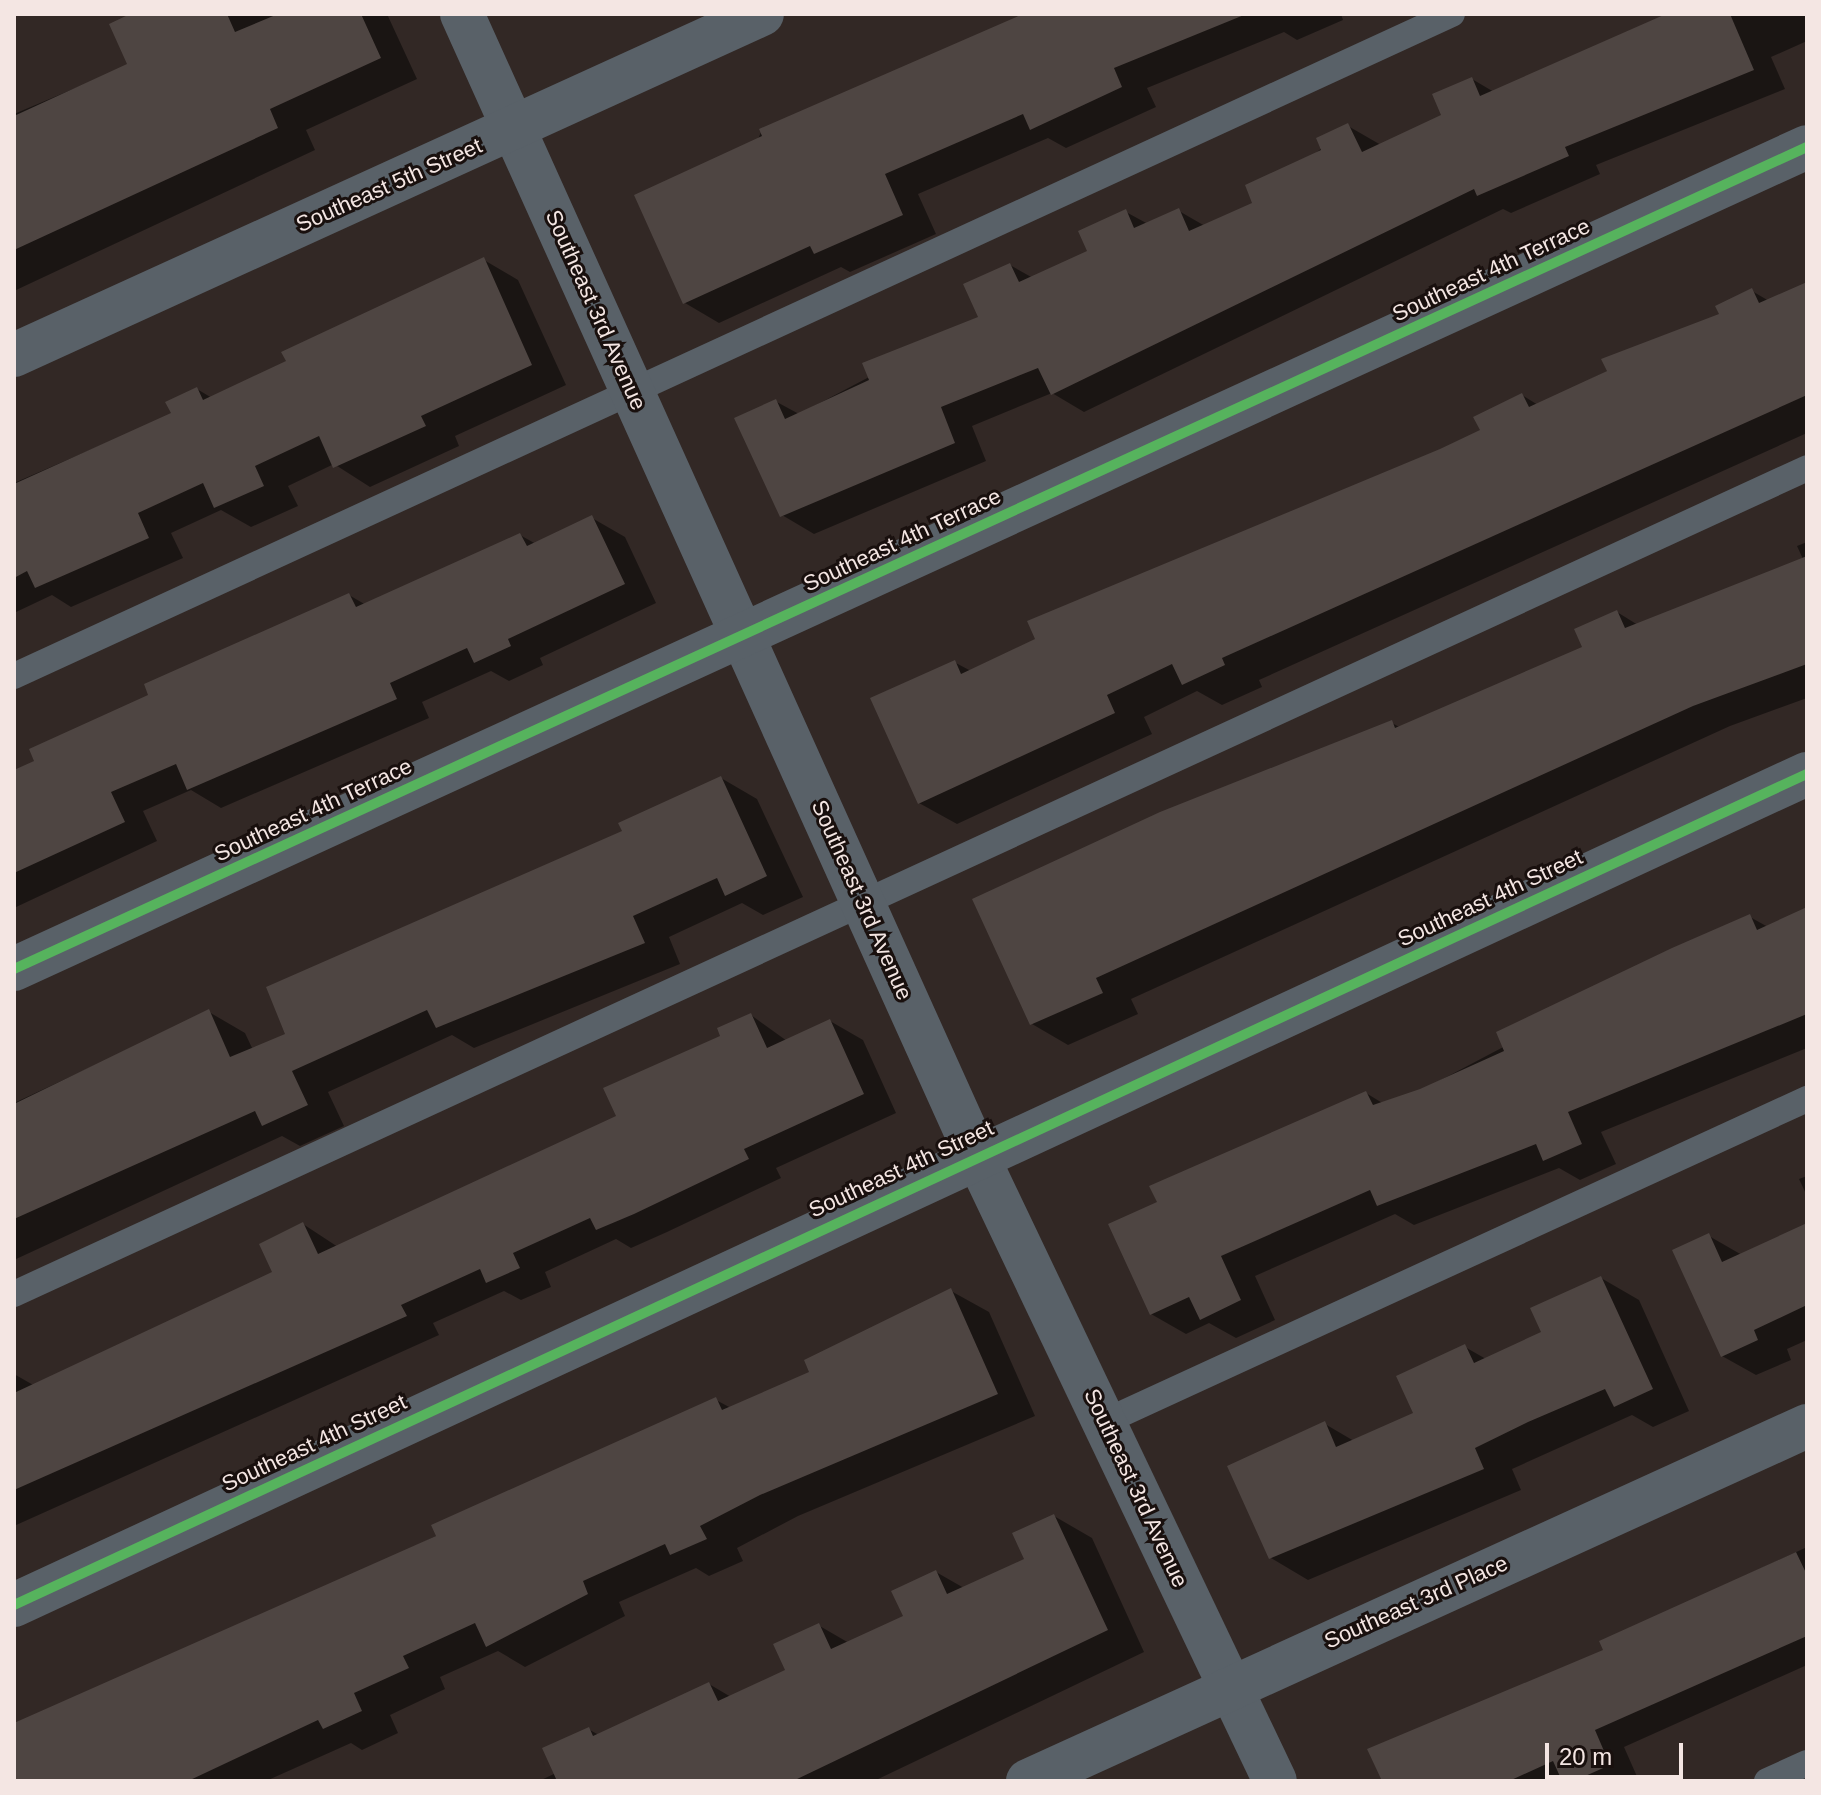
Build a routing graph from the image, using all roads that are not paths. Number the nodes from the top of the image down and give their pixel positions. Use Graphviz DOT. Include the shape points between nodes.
graph roads {
  1 [pos="462,14"];
  2 [pos="762,14"];
  3 [pos="1452,14"];
  4 [pos="514,129"];
  5 [pos="1807,147"];
  6 [pos="14,355"];
  7 [pos="633,391"];
  8 [pos="1807,468"];
  9 [pos="742,636"];
  10 [pos="14,676"];
  11 [pos="1807,774"];
  12 [pos="862,899"];
  13 [pos="14,969"];
  14 [pos="1807,1099"];
  15 [pos="977,1156"];
  16 [pos="14,1294"];
  17 [pos="1104,1422"];
  18 [pos="1807,1426"];
  19 [pos="14,1605"];
  20 [pos="1230,1686"];
  21 [pos="1807,1763"];
  22 [pos="1028,1781"];
  23 [pos="1275,1781"];
  24 [pos="1767,1781"];
  1 -- 4 [label="street, Southeast 3rd Avenue"];
  2 -- 4 [label="street, Southeast 5th Street"];
  3 -- 7 [label="lane"];
  4 -- 6 [label="street, Southeast 5th Street"];
  4 -- 7 [label="street, Southeast 3rd Avenue"];
  5 -- 9 [label="street, Southeast 4th Terrace"];
  7 -- 9 [label="street, Southeast 3rd Avenue"];
  7 -- 10 [label="lane"];
  8 -- 12 [label="lane"];
  9 -- 12 [label="street, Southeast 3rd Avenue"];
  9 -- 13 [label="street, Southeast 4th Terrace"];
  11 -- 15 [label="street, Southeast 4th Street"];
  12 -- 15 [label="street, Southeast 3rd Avenue"];
  12 -- 16 [label="lane"];
  14 -- 17 [label="lane"];
  15 -- 17 [label="street, Southeast 3rd Avenue"];
  15 -- 19 [label="street, Southeast 4th Street"];
  17 -- 20 [label="street, Southeast 3rd Avenue"];
  18 -- 20 [label="street, Southeast 3rd Place"];
  20 -- 22 [label="street, Southeast 3rd Place"];
  20 -- 23 [label="street, Southeast 3rd Avenue"];
  21 -- 24 [label="lane"];
}
